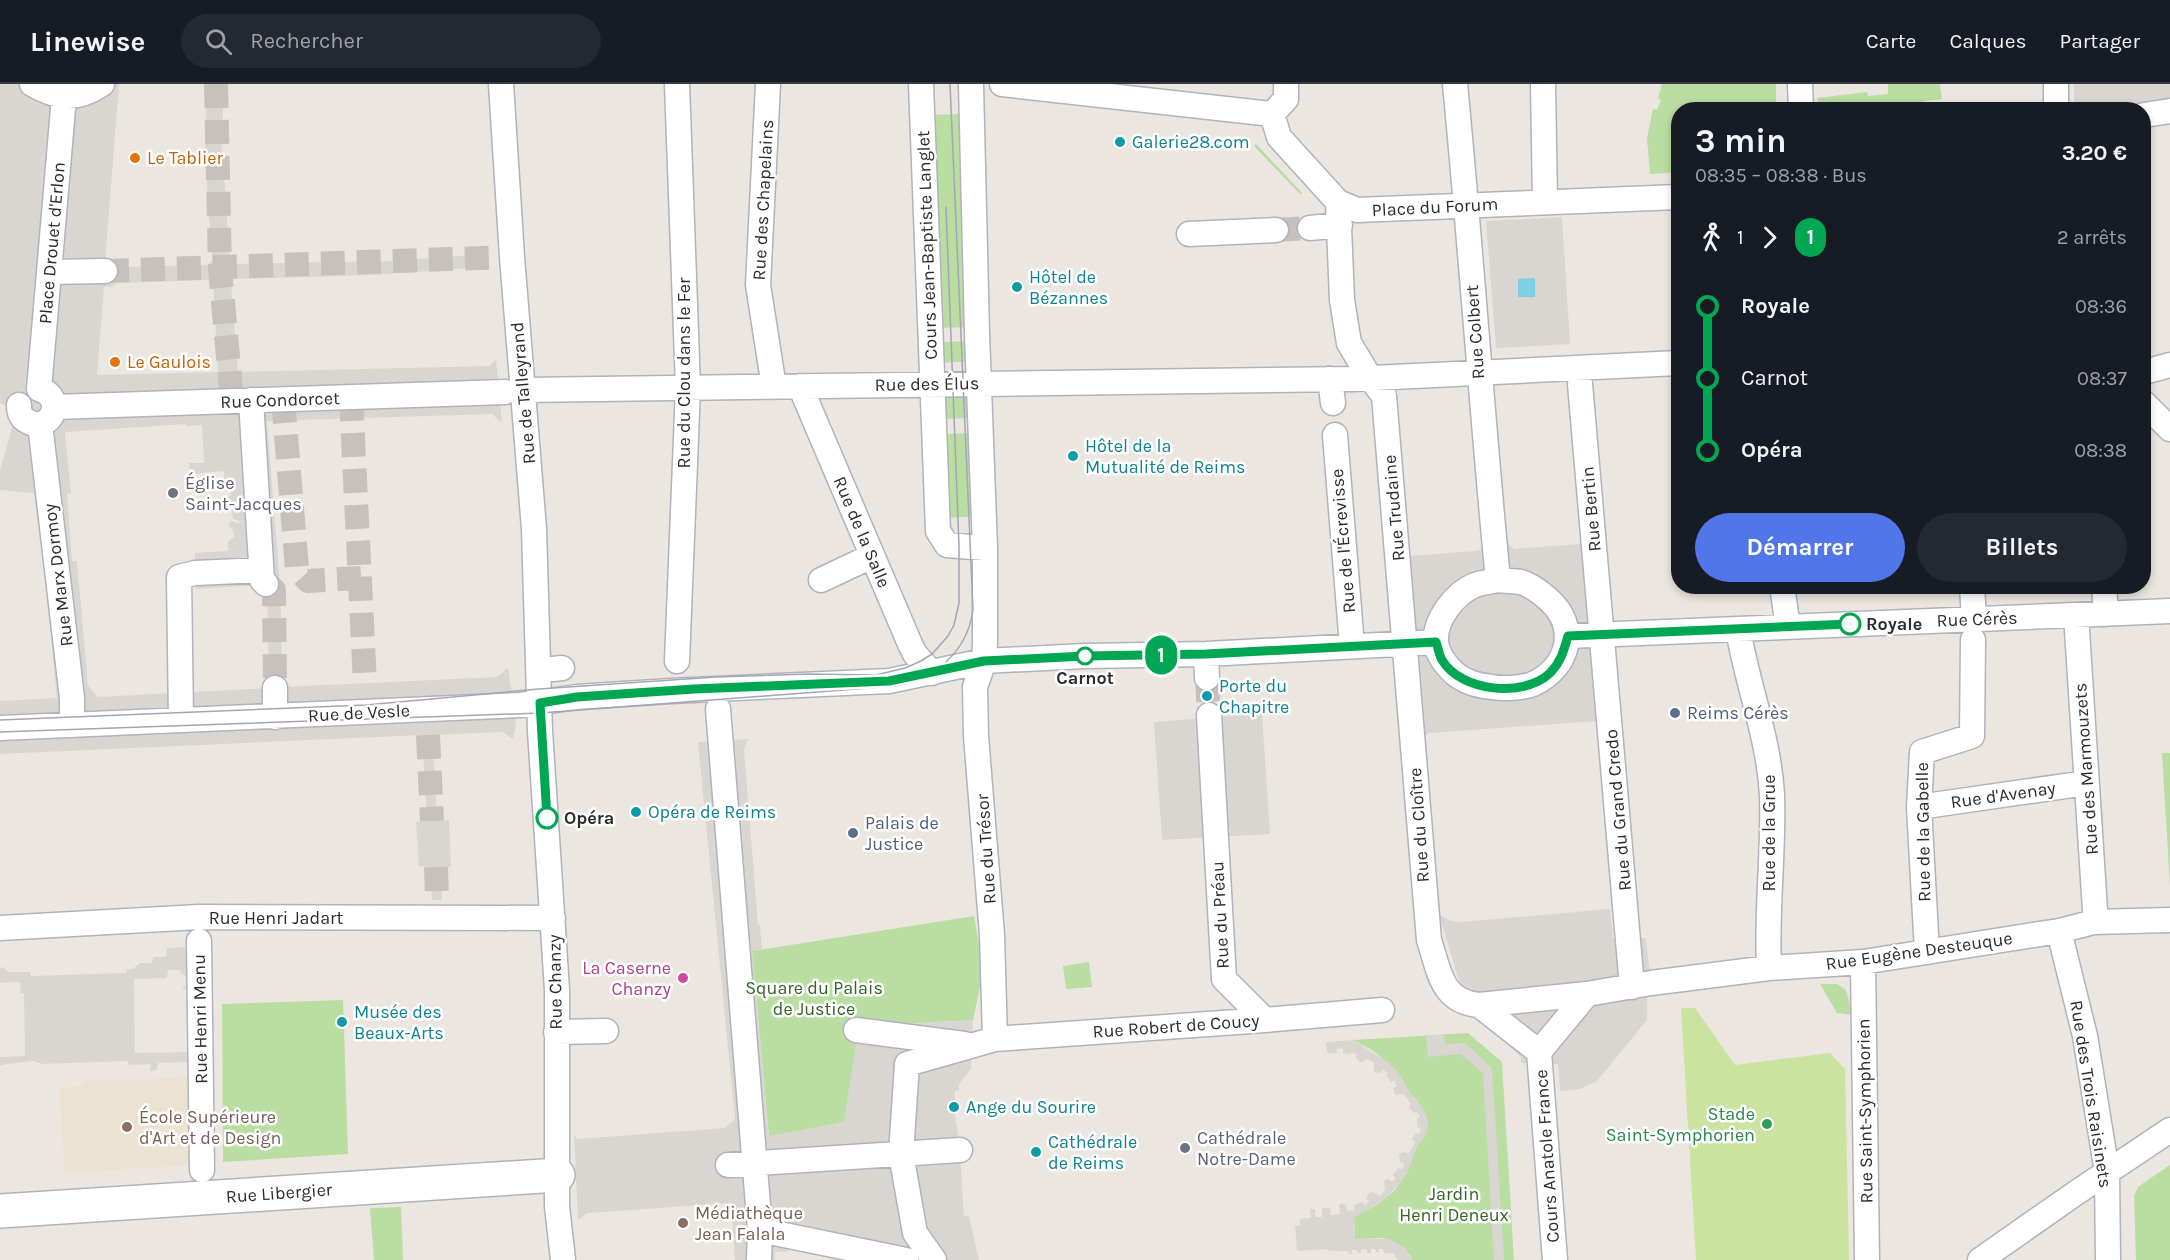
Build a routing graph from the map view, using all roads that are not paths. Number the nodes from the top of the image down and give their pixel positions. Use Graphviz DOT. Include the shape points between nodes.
graph roads {
  1 [pos="32,84"];
  2 [pos="102,84"];
  3 [pos="501,84"];
  4 [pos="677,84"];
  5 [pos="768,84"];
  6 [pos="921,84"];
  7 [pos="971,84"];
  8 [pos="1002,84"];
  9 [pos="1286,84"];
  10 [pos="1455,84"];
  11 [pos="1543,84"];
  12 [pos="1800,84"];
  13 [pos="2056,84"];
  14 [pos="64,97"];
  15 [pos="1801,102"];
  16 [pos="2056,102"];
  17 [pos="2170,111"];
  18 [pos="1272,114"];
  19 [pos="2151,114"];
  20 [pos="1671,197"];
  21 [pos="1545,201"];
  22 [pos="1467,206"];
  23 [pos="1339,214"];
  24 [pos="1310,228"];
  25 [pos="1276,230"];
  26 [pos="1189,234"];
  27 [pos="50,272"];
  28 [pos="105,272"];
  29 [pos="1671,363"];
  30 [pos="2170,365"];
  31 [pos="2151,370"];
  32 [pos="1478,373"];
  33 [pos="1370,378"];
  34 [pos="1330,379"];
  35 [pos="979,384"];
  36 [pos="1580,384"];
  37 [pos="932,385"];
  38 [pos="800,386"];
  39 [pos="774,387"];
  40 [pos="688,388"];
  41 [pos="514,391"];
  42 [pos="251,400"];
  43 [pos="1333,403"];
  44 [pos="45,407"];
  45 [pos="2151,410"];
  46 [pos="9,412"];
  47 [pos="2170,429"];
  48 [pos="1335,435"];
  49 [pos="985,549"];
  50 [pos="872,556"];
  51 [pos="821,580"];
  52 [pos="1498,580"];
  53 [pos="1783,594"];
  54 [pos="1972,594"];
  55 [pos="2105,594"];
  56 [pos="2170,611"];
  57 [pos="2106,614"];
  58 [pos="2076,615"];
  59 [pos="1788,627"];
  60 [pos="1738,629"];
  61 [pos="1974,630"];
  62 [pos="1602,634"];
  63 [pos="1568,636"];
  64 [pos="1436,642"];
  65 [pos="1405,644"];
  66 [pos="1352,646"];
  67 [pos="676,661"];
  68 [pos="984,661"];
  69 [pos="932,673"];
  70 [pos="275,688"];
  71 [pos="717,699"];
  72 [pos="540,703"];
  73 [pos="275,717"];
  74 [pos="181,720"];
  75 [pos="1209,721"];
  76 [pos="72,725"];
  77 [pos="0,728"];
  78 [pos="2086,783"];
  79 [pos="1919,807"];
  80 [pos="553,918"];
  81 [pos="2170,920"];
  82 [pos="2094,922"];
  83 [pos="0,928"];
  84 [pos="2059,931"];
  85 [pos="199,941"];
  86 [pos="1927,952"];
  87 [pos="1863,962"];
  88 [pos="1769,968"];
  89 [pos="1632,987"];
  90 [pos="1587,994"];
  91 [pos="1468,1002"];
  92 [pos="1382,1010"];
  93 [pos="1265,1020"];
  94 [pos="856,1030"];
  95 [pos="606,1031"];
  96 [pos="556,1032"];
  97 [pos="983,1042"];
  98 [pos="1539,1052"];
  99 [pos="2170,1130"];
  100 [pos="960,1150"];
  101 [pos="901,1154"];
  102 [pos="755,1163"];
  103 [pos="728,1164"];
  104 [pos="202,1170"];
  105 [pos="2107,1172"];
  106 [pos="558,1175"];
  107 [pos="0,1210"];
  108 [pos="760,1230"];
  109 [pos="563,1260"];
  110 [pos="759,1260"];
  111 [pos="906,1260"];
  112 [pos="934,1260"];
  113 [pos="1555,1260"];
  114 [pos="1867,1260"];
  115 [pos="1980,1260"];
  116 [pos="2108,1260"];
  1 -- 14 [label="street"];
  2 -- 14 [label="street"];
  3 -- 41 [label="street, Rue de Talleyrand" via="512,257"];
  4 -- 40 [label="street, Rue du Clou dans le Fer"];
  5 -- 39 [label="street, Rue des Chapelains" via="758,285"];
  6 -- 37 [label="street, Cours Jean-Baptiste Langlet"];
  7 -- 35 [label="street"];
  8 -- 18 [label="street"];
  9 -- 18 [label="street" via="1286,99"];
  10 -- 22 [label="street, Rue Colbert"];
  11 -- 21 [label="street"];
  12 -- 15 [label="street"];
  13 -- 16 [label="street"];
  14 -- 27 [label="street, Place Drouet d'Erlon"];
  17 -- 19 [label="street"];
  18 -- 23 [label="street" via="1279,137"];
  20 -- 21 [label="street, Place du Forum"];
  21 -- 22 [label="street, Place du Forum"];
  22 -- 23 [label="street, Place du Forum"];
  22 -- 32 [label="street, Rue Colbert"];
  23 -- 24 [label="street"];
  23 -- 33 [label="street" via="1342,300 1349,343"];
  25 -- 26 [label="street"];
  27 -- 28 [label="street"];
  27 -- 44 [label="street, Place Drouet d'Erlon"];
  29 -- 32 [label="street"];
  30 -- 31 [label="street"];
  32 -- 33 [label="street"];
  32 -- 52 [label="street, Rue Colbert"];
  33 -- 34 [label="street"];
  33 -- 65 [label="street, Rue Trudaine" via="1384,396"];
  34 -- 35 [label="street, Rue des Élus"];
  34 -- 43 [label="street"];
  35 -- 37 [label="street, Rue des Élus"];
  35 -- 49 [label="street"];
  36 -- 62 [label="street, Rue Bertin"];
  37 -- 38 [label="street, Rue des Élus"];
  37 -- 49 [label="street, Cours Jean-Baptiste Langlet" via="938,531 948,545"];
  38 -- 39 [label="street, Rue des Élus"];
  38 -- 50 [label="street, Rue de la Salle"];
  39 -- 40 [label="street, Rue des Élus"];
  40 -- 41 [label="street, Rue des Élus"];
  40 -- 67 [label="street, Rue du Clou dans le Fer"];
  41 -- 42 [label="street, Rue Condorcet"];
  41 -- 72 [label="street, Rue de Talleyrand" via="534,529"];
  42 -- 44 [label="street, Rue Condorcet"];
  42 -- 74 [label="street" via="265,578 195,573 179,577"];
  44 -- 46 [label="street" via="26,392"];
  44 -- 76 [label="street, Rue Marx Dormoy"];
  45 -- 47 [label="street"];
  48 -- 66 [label="street, Rue de l'Écrevisse"];
  49 -- 68 [label="street"];
  50 -- 51 [label="street"];
  50 -- 69 [label="street, Rue de la Salle" via="915,654"];
  52 -- 63 [label="street" via="1521,582 1538,590 1564,617"];
  52 -- 64 [label="street" via="1475,585 1461,594 1446,610"];
  53 -- 59 [label="street"];
  54 -- 61 [label="street"];
  55 -- 57 [label="street"];
  56 -- 57 [label="street, Rue Cérès"];
  57 -- 58 [label="street, Rue Cérès"];
  58 -- 61 [label="street, Rue Cérès"];
  58 -- 78 [label="street, Rue des Marmouzets"];
  59 -- 60 [label="street, Rue Cérès"];
  59 -- 61 [label="street, Rue Cérès"];
  60 -- 62 [label="street, Rue Cérès"];
  60 -- 88 [label="street, Rue de la Grue" via="1772,794"];
  61 -- 79 [label="street, Rue de la Gabelle" via="1972,736 1922,752"];
  62 -- 63 [label="street, Rue Cérès"];
  62 -- 89 [label="street, Rue du Grand Credo"];
  63 -- 64 [label="street" via="1562,658 1550,674 1532,684 1502,689 1476,685 1456,675 1442,660"];
  64 -- 65 [label="street, Rue de Vesle"];
  65 -- 66 [label="street, Rue de Vesle"];
  65 -- 91 [label="street, Rue du Cloître" via="1429,940 1442,982"];
  66 -- 68 [label="street, Rue de Vesle" via="1206,666 1085,656"];
  68 -- 69 [label="street, Rue de Vesle"];
  68 -- 97 [label="street, Rue du Trésor" via="976,682 976,736 992,935"];
  69 -- 71 [label="street, Rue de Vesle"];
  70 -- 73 [label="street"];
  71 -- 72 [label="street, Rue de Vesle" via="577,697"];
  71 -- 102 [label="street"];
  72 -- 73 [label="street, Rue de Vesle"];
  72 -- 80 [label="street, Rue Chanzy"];
  73 -- 74 [label="street, Rue de Vesle"];
  74 -- 76 [label="street, Rue de Vesle"];
  75 -- 93 [label="street, Rue du Préau" via="1224,979"];
  76 -- 77 [label="street, Rue de Vesle"];
  78 -- 79 [label="street, Rue d'Avenay"];
  78 -- 82 [label="street, Rue des Marmouzets"];
  79 -- 86 [label="street, Rue de la Gabelle"];
  80 -- 83 [label="street, Rue Henri Jadart" via="437,908"];
  80 -- 96 [label="street, Rue Chanzy"];
  81 -- 82 [label="street, Rue Eugène Desteuque"];
  82 -- 84 [label="street, Rue Eugène Desteuque"];
  84 -- 86 [label="street, Rue Eugène Desteuque"];
  84 -- 105 [label="street, Rue des Trois Raisinets" via="2085,1036"];
  85 -- 104 [label="street, Rue Henri Menu"];
  86 -- 87 [label="street, Rue Eugène Desteuque"];
  87 -- 88 [label="street, Rue Eugène Desteuque"];
  87 -- 114 [label="street, Rue Saint-Symphorien"];
  88 -- 89 [label="street, Rue Eugène Desteuque"];
  89 -- 90 [label="street, Rue Eugène Desteuque"];
  90 -- 91 [label="street, Rue Eugène Desteuque"];
  90 -- 98 [label="street"];
  91 -- 98 [label="street, Rue du Cloître"];
  92 -- 93 [label="street, Rue Robert de Coucy"];
  93 -- 97 [label="street, Rue Robert de Coucy"];
  94 -- 97 [label="street"];
  95 -- 96 [label="street"];
  96 -- 106 [label="street, Rue Chanzy"];
  97 -- 101 [label="street" via="907,1064"];
  98 -- 113 [label="street, Cours Anatole France"];
  99 -- 105 [label="street"];
  100 -- 101 [label="street"];
  101 -- 102 [label="street"];
  101 -- 112 [label="street" via="915,1233"];
  102 -- 103 [label="street"];
  102 -- 108 [label="street"];
  105 -- 115 [label="street"];
  105 -- 116 [label="street, Rue des Trois Raisinets"];
  106 -- 107 [label="street, Rue Libergier"];
  106 -- 109 [label="street, Rue Chanzy"];
  108 -- 110 [label="street"];
  108 -- 111 [label="street"];
}
